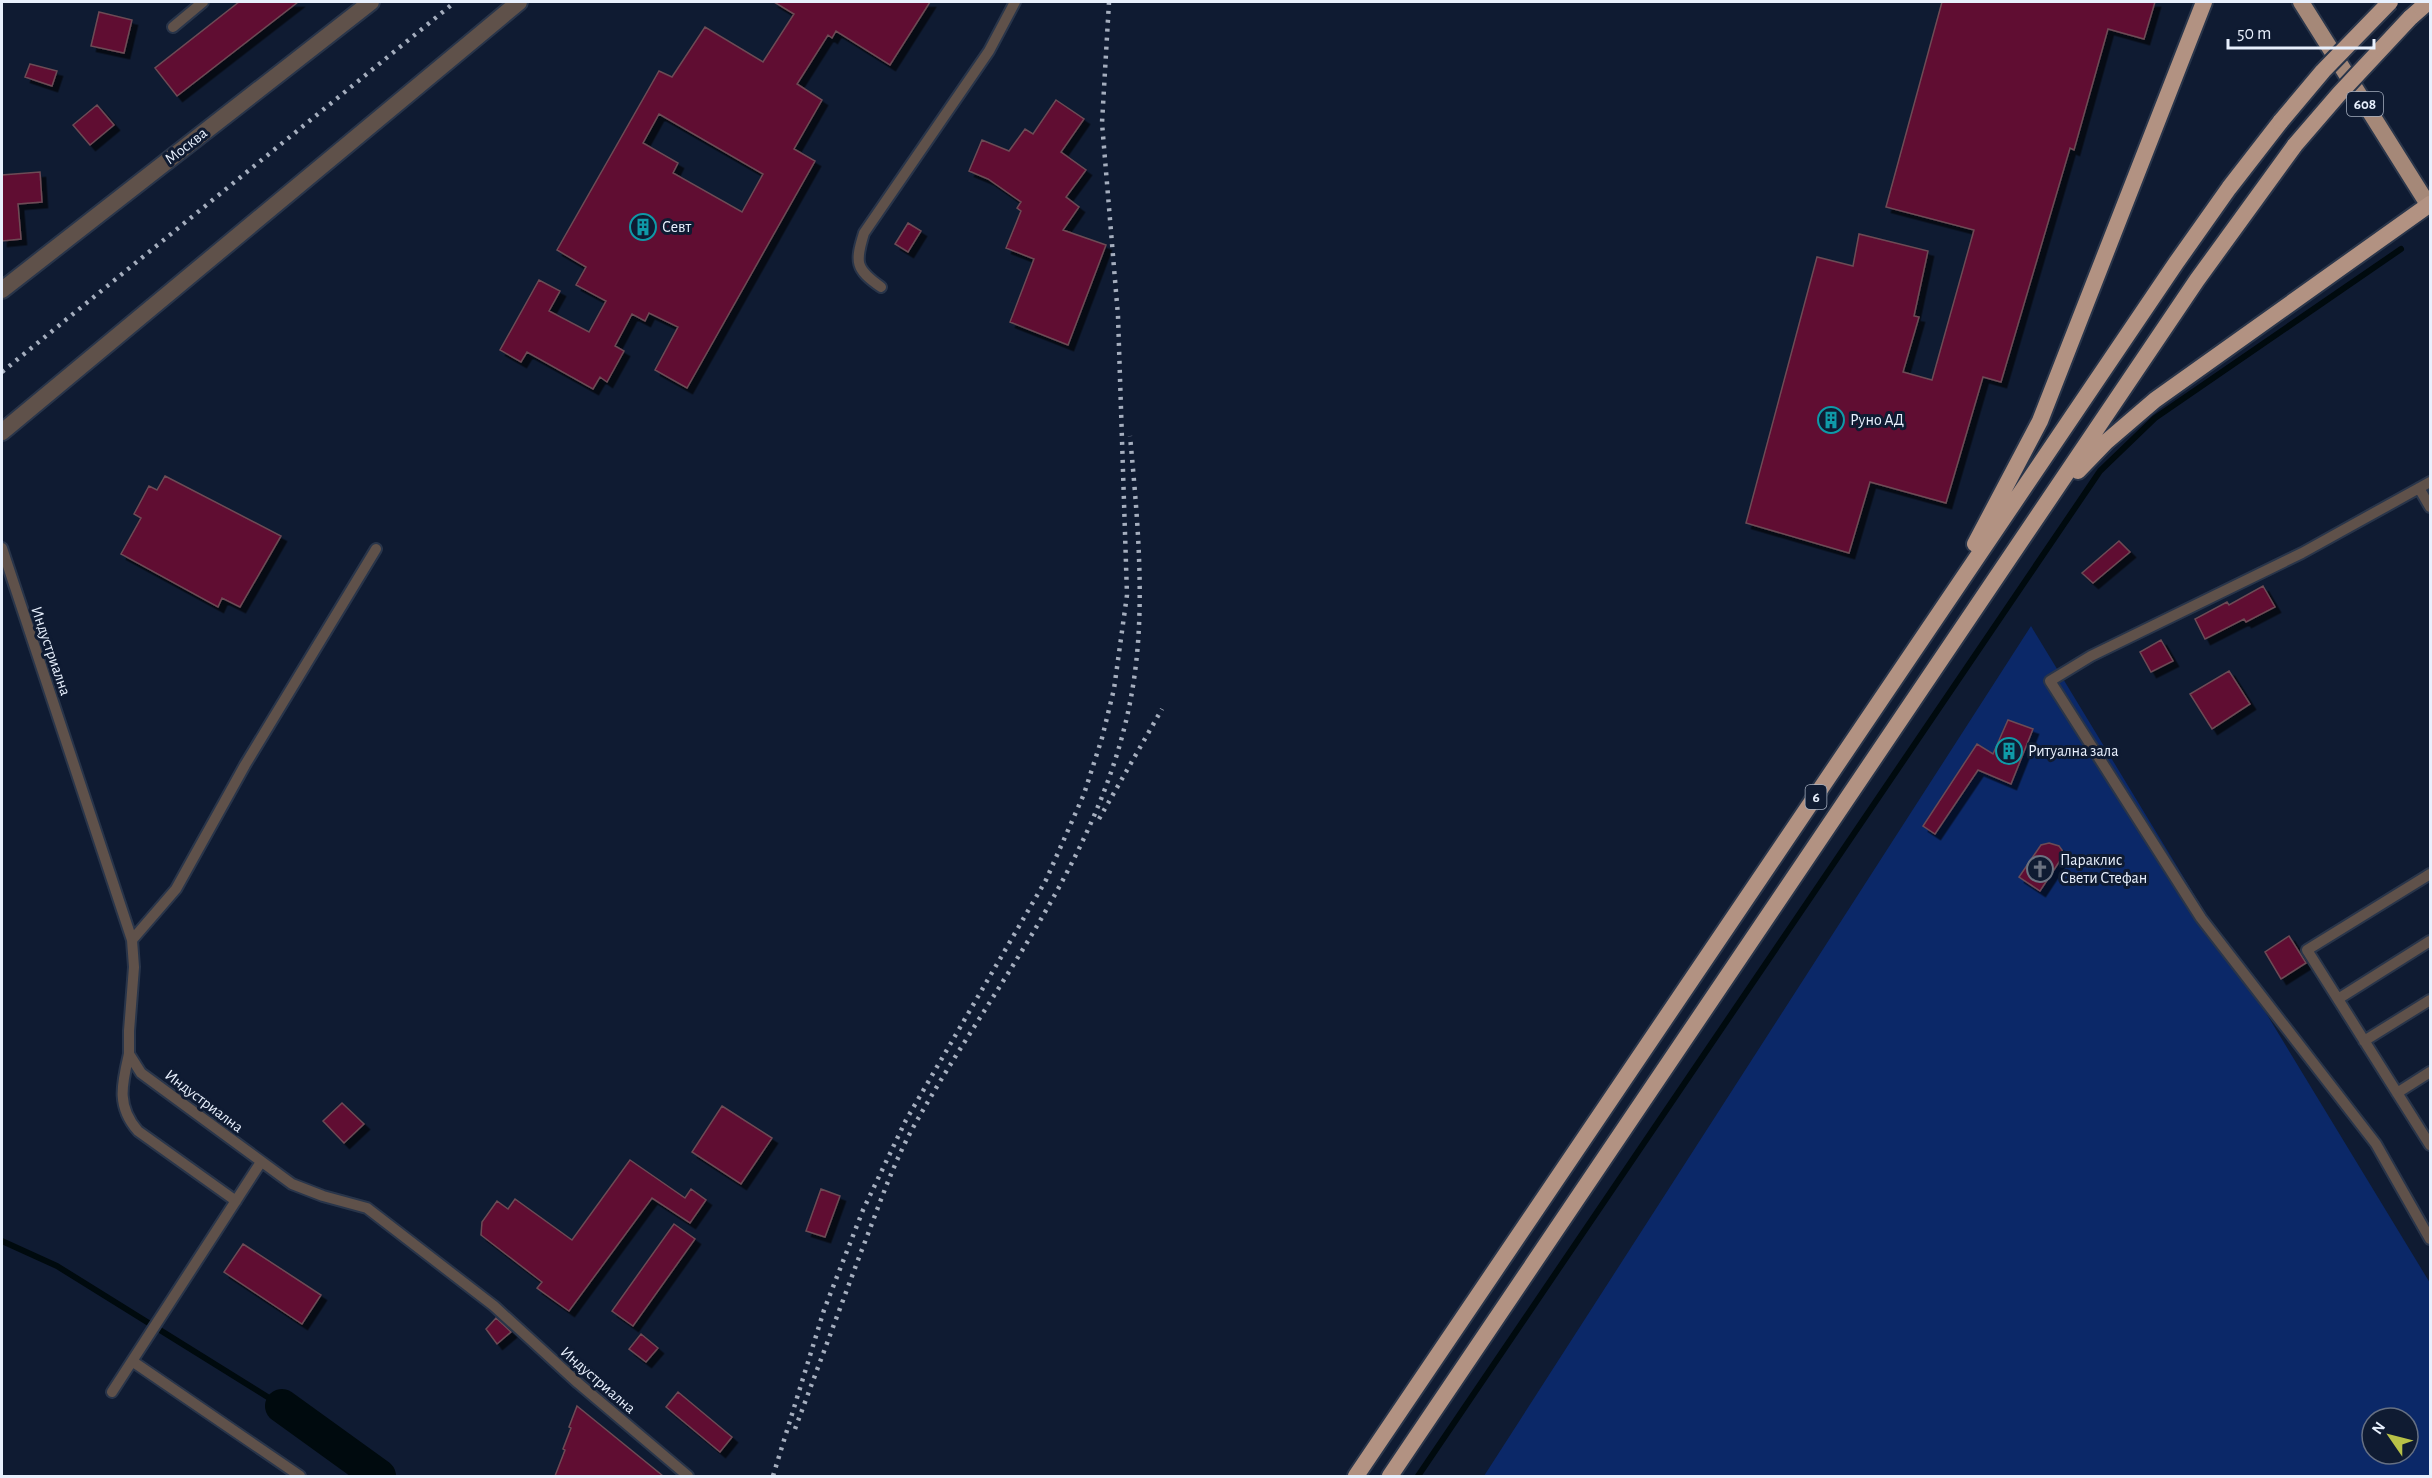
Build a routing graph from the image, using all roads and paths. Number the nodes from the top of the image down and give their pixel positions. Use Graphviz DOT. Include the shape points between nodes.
graph roads {
  1 [pos="203,2"];
  2 [pos="371,2"];
  3 [pos="519,2"];
  4 [pos="1015,2"];
  5 [pos="2204,2"];
  6 [pos="2301,2"];
  7 [pos="2390,2"];
  8 [pos="2428,2"];
  9 [pos="173,27"];
  10 [pos="2430,205"];
  11 [pos="881,286"];
  12 [pos="2,290"];
  13 [pos="2,432"];
  14 [pos="2430,482"];
  15 [pos="2419,488"];
  16 [pos="2430,507"];
  17 [pos="2041,512"];
  18 [pos="2,548"];
  19 [pos="376,549"];
  20 [pos="1919,644"];
  21 [pos="2430,874"];
  22 [pos="132,940"];
  23 [pos="2430,941"];
  24 [pos="2338,999"];
  25 [pos="2430,1000"];
  26 [pos="2364,1041"];
  27 [pos="129,1054"];
  28 [pos="2430,1072"];
  29 [pos="2397,1093"];
  30 [pos="2429,1138"];
  31 [pos="261,1162"];
  32 [pos="236,1201"];
  33 [pos="2430,1239"];
  34 [pos="132,1361"];
  35 [pos="112,1392"];
  36 [pos="300,1476"];
  37 [pos="688,1476"];
  38 [pos="1356,1476"];
  39 [pos="1390,1476"];
  1 -- 9 [label="lane"];
  2 -- 12 [label="street, Москва"];
  3 -- 13 [label="street"];
  4 -- 11 [label="lane" via="989,51 864,233 859,264 864,275"];
  5 -- 20 [label="highway" via="2040,421"];
  6 -- 10 [label="main road, 608"];
  7 -- 20 [label="highway, 6, bridge" via="2323,71 2202,225"];
  8 -- 17 [label="highway, 6, bridge" via="2295,146 2227,238"];
  10 -- 17 [label="highway" via="2140,411 2106,441"];
  14 -- 15 [label="lane"];
  15 -- 16 [label="lane"];
  15 -- 33 [label="lane" via="2302,553 2091,656 2050,681 2201,918 2376,1144"];
  17 -- 39 [label="highway, 6"];
  18 -- 22 [label="lane, Индустриална"];
  19 -- 22 [label="lane" via="245,765 176,889"];
  20 -- 38 [label="highway, 6"];
  21 -- 24 [label="lane" via="2307,950"];
  22 -- 27 [label="lane, Индустриална"];
  23 -- 24 [label="lane"];
  24 -- 26 [label="lane"];
  25 -- 26 [label="lane"];
  26 -- 29 [label="lane"];
  27 -- 31 [label="lane, Индустриална" via="141,1073"];
  27 -- 32 [label="lane" via="122,1083 127,1118 138,1131"];
  28 -- 29 [label="lane"];
  29 -- 30 [label="lane"];
  31 -- 32 [label="lane"];
  31 -- 37 [label="lane, Индустриална" via="292,1184 367,1208 494,1306"];
  32 -- 34 [label="lane"];
  34 -- 35 [label="lane"];
  34 -- 36 [label="lane"];
}
